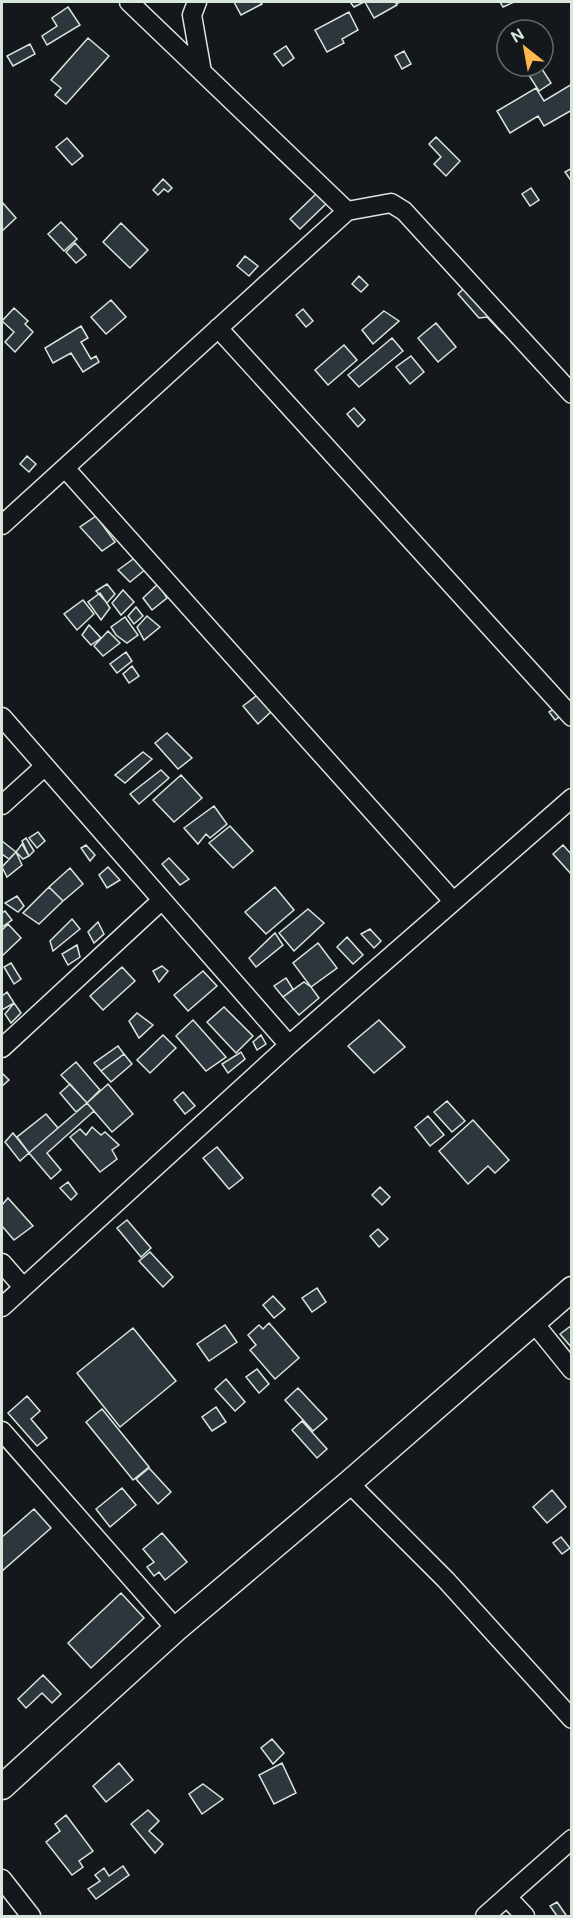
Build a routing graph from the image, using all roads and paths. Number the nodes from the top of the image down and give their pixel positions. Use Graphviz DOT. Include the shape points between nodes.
graph roads {
  1 [pos="129,2"];
  2 [pos="197,2"];
  3 [pos="202,72"];
  4 [pos="347,211"];
  5 [pos="218,328"];
  6 [pos="572,394"];
  7 [pos="65,468"];
  8 [pos="2,525"];
  9 [pos="2,717"];
  10 [pos="572,717"];
  11 [pos="44,767"];
  12 [pos="572,798"];
  13 [pos="2,806"];
  14 [pos="162,900"];
  15 [pos="453,901"];
  16 [pos="289,1045"];
  17 [pos="2,1048"];
  18 [pos="2,1263"];
  19 [pos="23,1287"];
  20 [pos="572,1289"];
  21 [pos="2,1306"];
  22 [pos="534,1323"];
  23 [pos="572,1370"];
  24 [pos="2,1431"];
  25 [pos="349,1483"];
  26 [pos="176,1629"];
  27 [pos="572,1719"];
  28 [pos="2,1786"];
  29 [pos="572,1839"];
  30 [pos="2,1879"];
  31 [pos="507,1897"];
  32 [pos="31,1917"];
  33 [pos="485,1917"];
  34 [pos="525,1917"];
  1 -- 3 [label="street"];
  2 -- 3 [label="street" via="192,15"];
  3 -- 4 [label="street"];
  4 -- 5 [label="street"];
  4 -- 6 [label="street" via="391,204 404,211"];
  5 -- 7 [label="street"];
  5 -- 10 [label="street"];
  7 -- 8 [label="street"];
  7 -- 15 [label="street"];
  9 -- 11 [label="street"];
  11 -- 13 [label="street"];
  11 -- 14 [label="street"];
  12 -- 15 [label="street"];
  14 -- 16 [label="street"];
  14 -- 17 [label="street"];
  15 -- 16 [label="street"];
  16 -- 19 [label="street"];
  18 -- 19 [label="street"];
  19 -- 21 [label="street"];
  20 -- 22 [label="main road"];
  22 -- 23 [label="street"];
  22 -- 25 [label="main road"];
  24 -- 26 [label="street"];
  25 -- 26 [label="main road"];
  25 -- 27 [label="street" via="446,1580"];
  26 -- 28 [label="main road"];
  29 -- 31 [label="street"];
  30 -- 32 [label="street"];
  31 -- 33 [label="street"];
  31 -- 34 [label="street"];
}
